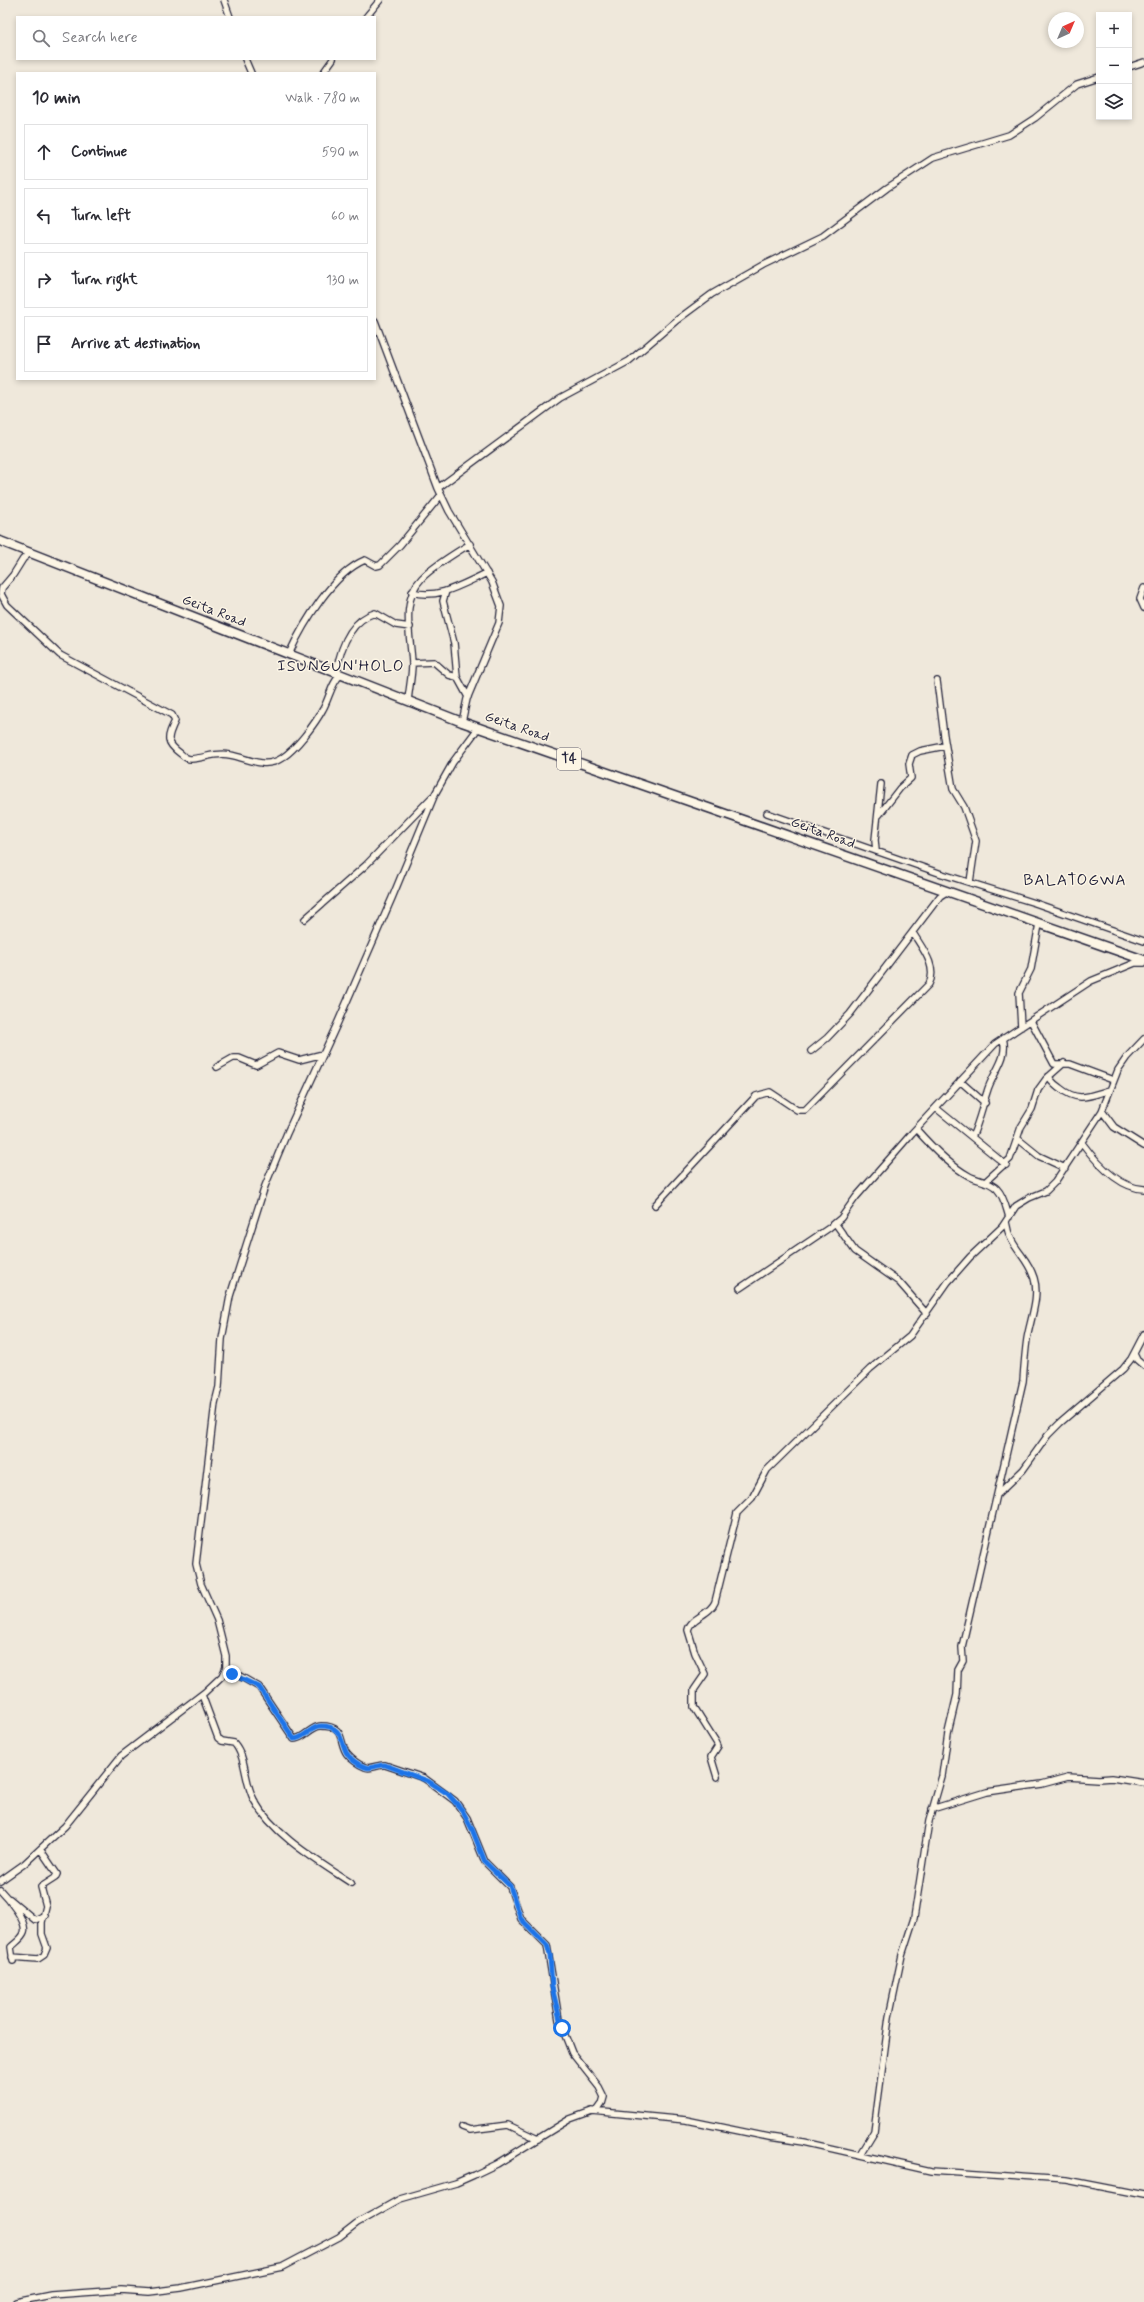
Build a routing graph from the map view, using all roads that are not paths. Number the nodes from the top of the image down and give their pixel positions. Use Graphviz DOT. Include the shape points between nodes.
graph roads {
  1 [pos="224,0"];
  2 [pos="380,0"];
  3 [pos="230,16"];
  4 [pos="367,16"];
  5 [pos="245,60"];
  6 [pos="332,60"];
  7 [pos="1144,62"];
  8 [pos="1132,66"];
  9 [pos="251,72"];
  10 [pos="324,72"];
  11 [pos="1096,78"];
  12 [pos="376,324"];
  13 [pos="438,488"];
  14 [pos="441,495"];
  15 [pos="0,541"];
  16 [pos="470,544"];
  17 [pos="30,553"];
  18 [pos="487,573"];
  19 [pos="1,588"];
  20 [pos="1144,588"];
  21 [pos="446,591"];
  22 [pos="412,592"];
  23 [pos="1144,608"];
  24 [pos="410,628"];
  25 [pos="289,654"];
  26 [pos="412,663"];
  27 [pos="339,674"];
  28 [pos="457,677"];
  29 [pos="938,681"];
  30 [pos="468,697"];
  31 [pos="408,701"];
  32 [pos="462,722"];
  33 [pos="479,727"];
  34 [pos="945,746"];
  35 [pos="881,784"];
  36 [pos="435,794"];
  37 [pos="767,813"];
  38 [pos="879,815"];
  39 [pos="876,851"];
  40 [pos="970,882"];
  41 [pos="948,890"];
  42 [pos="305,919"];
  43 [pos="1041,924"];
  44 [pos="913,933"];
  45 [pos="1144,941"];
  46 [pos="1144,960"];
  47 [pos="1144,963"];
  48 [pos="1031,1021"];
  49 [pos="1021,1027"];
  50 [pos="1003,1038"];
  51 [pos="1144,1039"];
  52 [pos="811,1051"];
  53 [pos="323,1054"];
  54 [pos="1064,1063"];
  55 [pos="217,1067"];
  56 [pos="1049,1076"];
  57 [pos="1113,1080"];
  58 [pos="960,1081"];
  59 [pos="1110,1090"];
  60 [pos="985,1103"];
  61 [pos="936,1108"];
  62 [pos="1102,1111"];
  63 [pos="916,1129"];
  64 [pos="972,1137"];
  65 [pos="1018,1139"];
  66 [pos="1082,1143"];
  67 [pos="1144,1146"];
  68 [pos="1006,1165"];
  69 [pos="1065,1168"];
  70 [pos="985,1182"];
  71 [pos="1144,1189"];
  72 [pos="655,1205"];
  73 [pos="1008,1219"];
  74 [pos="836,1223"];
  75 [pos="740,1288"];
  76 [pos="927,1314"];
  77 [pos="1144,1334"];
  78 [pos="1134,1354"];
  79 [pos="1144,1366"];
  80 [pos="997,1495"];
  81 [pos="225,1670"];
  82 [pos="202,1694"];
  83 [pos="717,1777"];
  84 [pos="1144,1783"];
  85 [pos="932,1809"];
  86 [pos="40,1849"];
  87 [pos="0,1881"];
  88 [pos="351,1883"];
  89 [pos="1,1892"];
  90 [pos="45,1915"];
  91 [pos="597,2111"];
  92 [pos="462,2128"];
  93 [pos="538,2139"];
  94 [pos="860,2154"];
  95 [pos="1144,2195"];
  96 [pos="16,2302"];
  1 -- 3 [label="street"];
  2 -- 4 [label="street"];
  5 -- 9 [label="street"];
  6 -- 10 [label="street"];
  7 -- 8 [label="street"];
  11 -- 13 [label="street" via="1077,84 1009,135 933,158 874,197 823,236 763,265 712,294 629,361 560,398"];
  12 -- 13 [label="street"];
  13 -- 14 [label="street"];
  14 -- 16 [label="street"];
  14 -- 25 [label="street" via="380,565 376,566 364,560 338,578 305,624"];
  15 -- 17 [label="highway, Geita Road / T4"];
  16 -- 18 [label="street"];
  16 -- 22 [label="street" via="422,578"];
  17 -- 19 [label="street"];
  17 -- 25 [label="highway, Geita Road / T4"];
  18 -- 21 [label="street"];
  18 -- 30 [label="street" via="500,599 501,615"];
  19 -- 27 [label="street" via="7,605 53,651 172,715 175,721 168,737 170,745 190,759 210,754 224,754 250,762 270,763 283,758 314,723 326,704"];
  20 -- 23 [label="street" via="1140,599"];
  21 -- 22 [label="street" via="423,595"];
  21 -- 28 [label="street" via="443,601 454,643"];
  22 -- 24 [label="street" via="409,604"];
  24 -- 26 [label="street"];
  24 -- 27 [label="street" via="396,625 375,613 370,615 348,636 339,655"];
  25 -- 27 [label="highway, Geita Road / T4"];
  26 -- 28 [label="street" via="434,662 450,675"];
  26 -- 31 [label="street"];
  27 -- 31 [label="highway, Geita Road / T4"];
  28 -- 30 [label="street"];
  29 -- 34 [label="street"];
  30 -- 32 [label="street"];
  31 -- 32 [label="highway, Geita Road / T4"];
  32 -- 33 [label="highway, Geita Road / T4"];
  33 -- 36 [label="street"];
  33 -- 41 [label="highway, Geita Road / T4"];
  34 -- 38 [label="street" via="920,751 912,756 909,764 911,778"];
  34 -- 40 [label="street" via="953,789 967,813 976,841"];
  35 -- 38 [label="street"];
  36 -- 42 [label="street" via="366,865"];
  36 -- 53 [label="street" via="405,869"];
  37 -- 39 [label="street"];
  38 -- 39 [label="street"];
  39 -- 40 [label="street"];
  40 -- 45 [label="street"];
  41 -- 43 [label="highway, Geita Road / T4"];
  41 -- 44 [label="street" via="940,896"];
  43 -- 46 [label="highway, Geita Road / T4"];
  43 -- 49 [label="street" via="1031,969 1019,993"];
  44 -- 52 [label="street" via="850,1014"];
  44 -- 72 [label="street" via="931,965 933,973 929,984 805,1110 797,1110 770,1092 756,1096"];
  47 -- 48 [label="street" via="1134,963 1091,981"];
  48 -- 49 [label="street"];
  48 -- 54 [label="street" via="1054,1064"];
  49 -- 50 [label="street"];
  50 -- 58 [label="street"];
  50 -- 60 [label="street" via="1002,1059 987,1090"];
  51 -- 57 [label="street" via="1126,1057"];
  53 -- 55 [label="street" via="298,1060 278,1053 256,1065 233,1058"];
  53 -- 81 [label="street" via="265,1186 230,1296 222,1339 219,1387 196,1564 201,1584 217,1620 226,1656"];
  54 -- 56 [label="street"];
  54 -- 57 [label="street"];
  56 -- 59 [label="street" via="1065,1093 1075,1097 1086,1097"];
  56 -- 65 [label="street" via="1038,1090"];
  57 -- 59 [label="street"];
  58 -- 60 [label="street"];
  58 -- 61 [label="street"];
  59 -- 62 [label="street"];
  60 -- 64 [label="street"];
  61 -- 63 [label="street"];
  61 -- 64 [label="street"];
  62 -- 66 [label="street"];
  62 -- 67 [label="street" via="1114,1127"];
  63 -- 70 [label="street" via="959,1169"];
  63 -- 74 [label="street"];
  64 -- 68 [label="street"];
  65 -- 68 [label="street"];
  65 -- 69 [label="street" via="1039,1156"];
  66 -- 69 [label="street"];
  66 -- 71 [label="street" via="1102,1167 1127,1186"];
  68 -- 70 [label="street"];
  69 -- 73 [label="street" via="1050,1188 1020,1202"];
  70 -- 73 [label="street" via="998,1190"];
  73 -- 76 [label="street" via="957,1272"];
  73 -- 80 [label="street" via="1009,1237 1030,1269 1036,1289 1027,1338 1023,1381"];
  74 -- 75 [label="street"];
  74 -- 76 [label="street" via="855,1251 899,1282"];
  76 -- 83 [label="street" via="910,1336 870,1369 774,1461 760,1479 752,1498 737,1513 715,1602 708,1612 691,1624 688,1630 705,1674 694,1690 694,1707 718,1746 712,1757"];
  77 -- 78 [label="street"];
  78 -- 79 [label="street"];
  78 -- 80 [label="street" via="1123,1369 1048,1435 1023,1470"];
  80 -- 85 [label="street" via="962,1647 962,1661 958,1670 956,1699 942,1776"];
  81 -- 82 [label="street"];
  81 -- 91 [label="street" via="259,1687 294,1739 318,1726 332,1728 341,1734 348,1756 362,1766 368,1768 381,1764 418,1775 454,1801 467,1818 485,1862 510,1886 521,1919 547,1945 559,2020 572,2053 602,2093 602,2104"];
  82 -- 86 [label="street" via="121,1756 73,1818"];
  82 -- 88 [label="street" via="218,1738 234,1743 241,1754 247,1784 264,1816 301,1848"];
  84 -- 85 [label="street" via="1112,1778 1099,1780 1068,1777 1042,1784 987,1792"];
  85 -- 94 [label="street" via="914,1918 902,1955 889,2017 874,2131"];
  86 -- 87 [label="street"];
  86 -- 90 [label="street" via="57,1874 41,1887 46,1902"];
  89 -- 90 [label="street" via="35,1920"];
  89 -- 90 [label="street" via="17,1912 24,1928 23,1935 11,1947 12,1959 38,1959 44,1955 47,1948 42,1934"];
  91 -- 93 [label="street" via="583,2113 570,2119"];
  91 -- 94 [label="street" via="680,2119"];
  92 -- 93 [label="street" via="470,2130 508,2125"];
  93 -- 96 [label="street" via="497,2164 456,2183 400,2199 357,2223 339,2237 282,2267 181,2288 149,2292 121,2290 63,2294"];
  94 -- 95 [label="street" via="889,2163 932,2171 1063,2180"];
}
